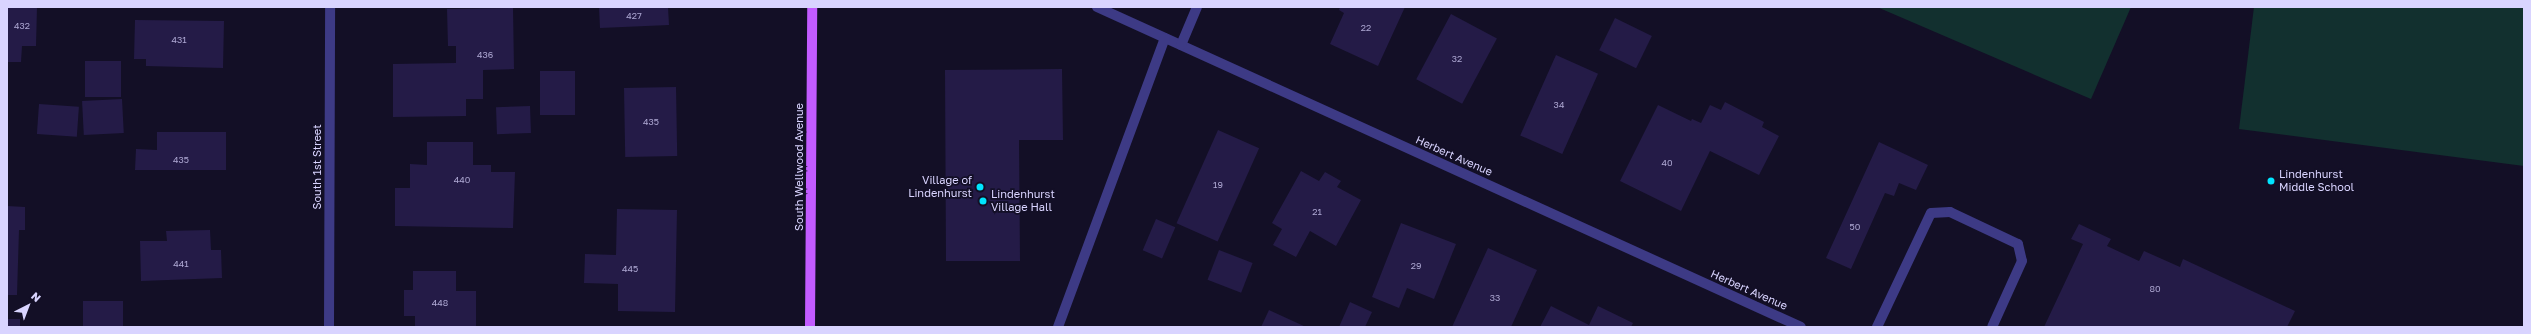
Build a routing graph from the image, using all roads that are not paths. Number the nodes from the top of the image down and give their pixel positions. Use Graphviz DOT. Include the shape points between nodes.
graph roads {
  1 [pos="330,7"];
  2 [pos="812,7"];
  3 [pos="1098,7"];
  4 [pos="1197,7"];
  5 [pos="1165,38"];
  6 [pos="1181,45"];
  7 [pos="329,327"];
  8 [pos="810,327"];
  9 [pos="1058,327"];
  10 [pos="1801,327"];
  11 [pos="1877,327"];
  12 [pos="1992,327"];
  1 -- 7 [label="street, South 1st Street"];
  2 -- 8 [label="main road, South Wellwood Avenue"];
  3 -- 5 [label="street, Herbert Avenue"];
  4 -- 6 [label="street"];
  5 -- 6 [label="street, Herbert Avenue"];
  5 -- 9 [label="street"];
  6 -- 10 [label="street, Herbert Avenue"];
  11 -- 12 [label="street" via="1931,213 1950,212 2018,244 2022,261"];
}
